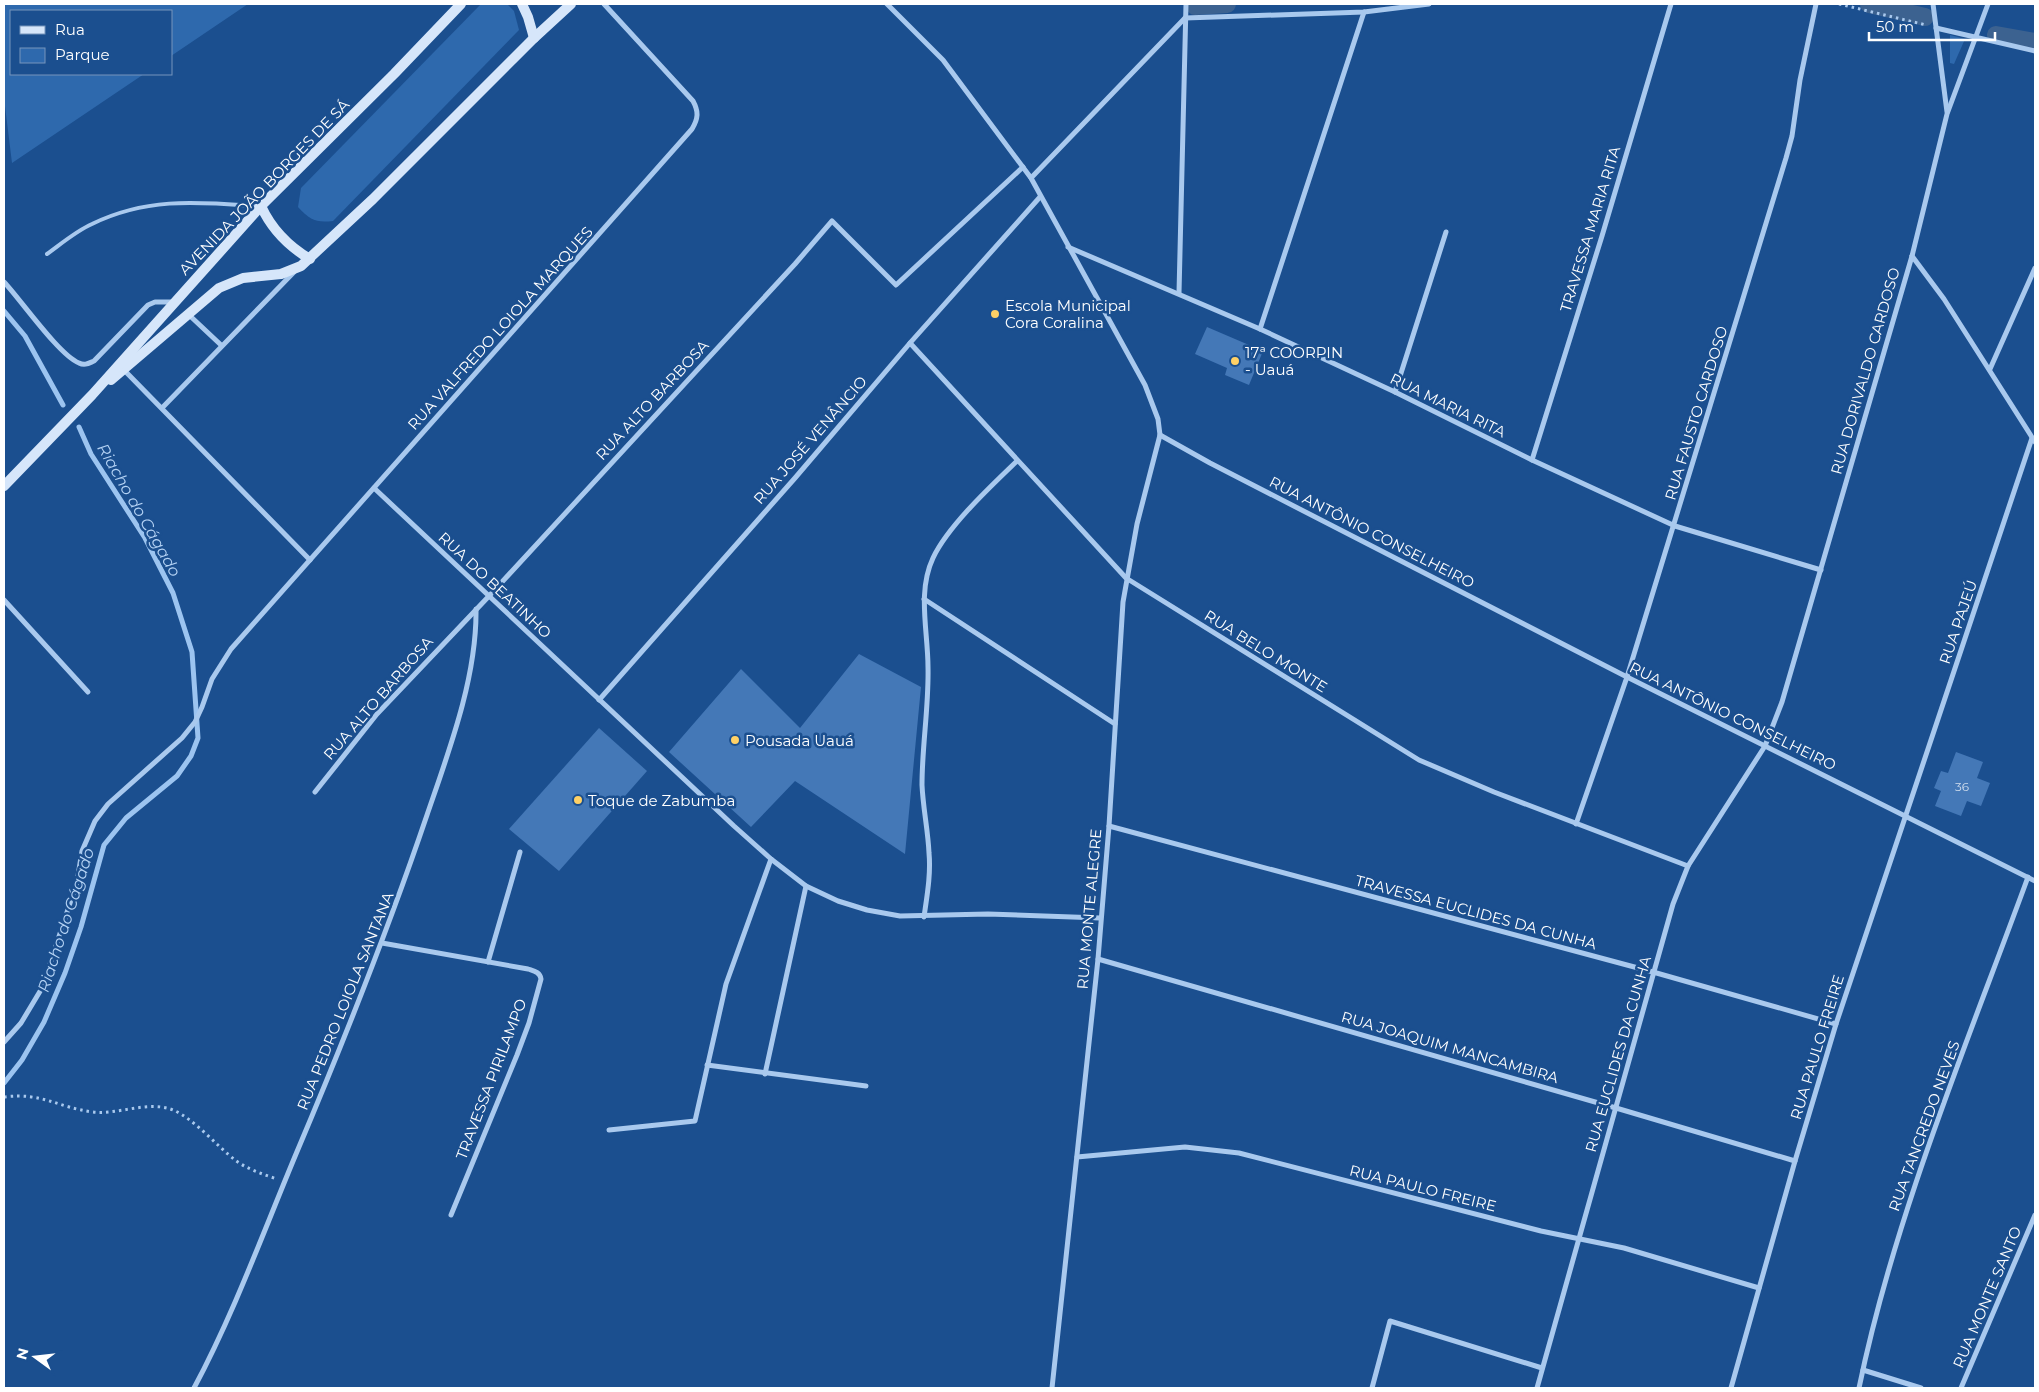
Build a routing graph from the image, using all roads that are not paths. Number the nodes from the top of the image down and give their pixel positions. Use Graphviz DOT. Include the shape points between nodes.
graph roads {
  1 [pos="461,4"];
  2 [pos="522,4"];
  3 [pos="571,4"];
  4 [pos="604,4"];
  5 [pos="887,4"];
  6 [pos="1186,4"];
  7 [pos="1429,4"];
  8 [pos="1671,4"];
  9 [pos="1816,4"];
  10 [pos="1933,4"];
  11 [pos="1988,4"];
  12 [pos="1364,12"];
  13 [pos="1186,18"];
  14 [pos="1936,28"];
  15 [pos="1975,37"];
  16 [pos="534,38"];
  17 [pos="2035,51"];
  18 [pos="1947,114"];
  19 [pos="1023,167"];
  20 [pos="1031,178"];
  21 [pos="1040,197"];
  22 [pos="261,206"];
  23 [pos="1446,232"];
  24 [pos="1068,246"];
  25 [pos="47,254"];
  26 [pos="1912,256"];
  27 [pos="310,259"];
  28 [pos="2035,268"];
  29 [pos="297,269"];
  30 [pos="4,282"];
  31 [pos="1179,293"];
  32 [pos="175,302"];
  33 [pos="188,314"];
  34 [pos="1260,328"];
  35 [pos="910,343"];
  36 [pos="221,345"];
  37 [pos="124,370"];
  38 [pos="1990,370"];
  39 [pos="1395,392"];
  40 [pos="92,394"];
  41 [pos="162,408"];
  42 [pos="1160,435"];
  43 [pos="2034,440"];
  44 [pos="1017,460"];
  45 [pos="1532,460"];
  46 [pos="4,486"];
  47 [pos="374,488"];
  48 [pos="1675,526"];
  49 [pos="310,560"];
  50 [pos="1821,570"];
  51 [pos="1126,578"];
  52 [pos="490,595"];
  53 [pos="924,598"];
  54 [pos="4,600"];
  55 [pos="476,609"];
  56 [pos="1627,677"];
  57 [pos="88,692"];
  58 [pos="599,700"];
  59 [pos="1115,724"];
  60 [pos="1765,746"];
  61 [pos="315,792"];
  62 [pos="1905,815"];
  63 [pos="1576,824"];
  64 [pos="1109,826"];
  65 [pos="520,852"];
  66 [pos="771,859"];
  67 [pos="1688,866"];
  68 [pos="2028,877"];
  69 [pos="2035,881"];
  70 [pos="806,886"];
  71 [pos="924,917"];
  72 [pos="1100,918"];
  73 [pos="382,943"];
  74 [pos="1098,959"];
  75 [pos="488,962"];
  76 [pos="1654,972"];
  77 [pos="1836,1024"];
  78 [pos="4,1042"];
  79 [pos="707,1065"];
  80 [pos="765,1074"];
  81 [pos="866,1086"];
  82 [pos="1616,1108"];
  83 [pos="609,1130"];
  84 [pos="1077,1157"];
  85 [pos="1795,1161"];
  86 [pos="451,1215"];
  87 [pos="2035,1215"];
  88 [pos="1579,1239"];
  89 [pos="1759,1288"];
  90 [pos="1542,1368"];
  91 [pos="1863,1370"];
  92 [pos="194,1388"];
  93 [pos="1052,1388"];
  94 [pos="1372,1388"];
  95 [pos="1537,1388"];
  96 [pos="1731,1388"];
  97 [pos="1859,1388"];
  98 [pos="1921,1388"];
  99 [pos="1961,1388"];
  1 -- 22 [label="main road, AVENIDA JOÃO BORGES DE SÁ"];
  2 -- 16 [label="main road"];
  3 -- 16 [label="main road, AVENIDA JOÃO BORGES DE SÁ"];
  4 -- 47 [label="street, RUA VALFREDO LOIOLA MARQUES" via="693,101 697,120"];
  5 -- 19 [label="street" via="943,60"];
  6 -- 13 [label="street"];
  7 -- 12 [label="street"];
  8 -- 45 [label="street, TRAVESSA MARIA RITA"];
  9 -- 48 [label="street, RUA FAUSTO CARDOSO" via="1792,136"];
  10 -- 14 [label="street"];
  11 -- 15 [label="street, RUA DORIVALDO CARDOSO"];
  12 -- 13 [label="street"];
  12 -- 34 [label="street"];
  13 -- 20 [label="street"];
  13 -- 31 [label="street"];
  14 -- 15 [label="street"];
  14 -- 18 [label="street"];
  15 -- 17 [label="street"];
  15 -- 18 [label="street, RUA DORIVALDO CARDOSO"];
  16 -- 27 [label="main road, AVENIDA JOÃO BORGES DE SÁ"];
  18 -- 26 [label="street, RUA DORIVALDO CARDOSO"];
  19 -- 20 [label="street"];
  19 -- 52 [label="street, RUA ALTO BARBOSA" via="896,285 832,221"];
  20 -- 21 [label="street"];
  21 -- 24 [label="street"];
  21 -- 35 [label="street, RUA JOSÉ VENÂNCIO"];
  22 -- 25 [label="lane" via="205,202 145,205 90,225"];
  22 -- 27 [label="main road" via="278,234"];
  22 -- 32 [label="main road, AVENIDA JOÃO BORGES DE SÁ"];
  23 -- 39 [label="street"];
  24 -- 31 [label="street, RUA MARIA RITA"];
  24 -- 42 [label="street" via="1144,385 1158,419"];
  26 -- 38 [label="street"];
  26 -- 50 [label="street, RUA DORIVALDO CARDOSO"];
  27 -- 29 [label="main road, AVENIDA JOÃO BORGES DE SÁ"];
  28 -- 38 [label="street"];
  29 -- 33 [label="main road, AVENIDA JOÃO BORGES DE SÁ" via="231,282"];
  29 -- 36 [label="street, AVENIDA JOÃO BORGES DE SÁ"];
  30 -- 32 [label="street" via="52,340 80,364 94,361 148,305"];
  31 -- 34 [label="street, RUA MARIA RITA"];
  32 -- 40 [label="main road, AVENIDA JOÃO BORGES DE SÁ"];
  33 -- 36 [label="street"];
  33 -- 37 [label="main road, AVENIDA JOÃO BORGES DE SÁ"];
  34 -- 39 [label="street, RUA MARIA RITA"];
  35 -- 44 [label="street, RUA BELO MONTE"];
  35 -- 58 [label="street, RUA JOSÉ VENÂNCIO"];
  36 -- 41 [label="street, AVENIDA JOÃO BORGES DE SÁ"];
  37 -- 40 [label="main road, AVENIDA JOÃO BORGES DE SÁ"];
  37 -- 41 [label="street"];
  38 -- 43 [label="street"];
  39 -- 45 [label="street, RUA MARIA RITA"];
  40 -- 46 [label="main road, AVENIDA JOÃO BORGES DE SÁ"];
  41 -- 49 [label="street"];
  42 -- 51 [label="street, RUA MONTE ALEGRE"];
  42 -- 56 [label="street, RUA ANTÔNIO CONSELHEIRO"];
  43 -- 62 [label="street, RUA PAJEÚ"];
  44 -- 51 [label="street, RUA BELO MONTE"];
  44 -- 53 [label="street" via="942,541 926,578"];
  45 -- 48 [label="street, RUA MARIA RITA"];
  47 -- 49 [label="street, RUA VALFREDO LOIOLA MARQUES"];
  47 -- 52 [label="street, RUA DO BEATINHO"];
  48 -- 50 [label="street, RUA MARIA RITA"];
  48 -- 56 [label="street, RUA FAUSTO CARDOSO"];
  49 -- 78 [label="street, RUA VALFREDO LOIOLA MARQUES" via="231,649 212,680 195,722 182,738 108,804 95,821 82,850 77,882 42,988 22,1023"];
  50 -- 60 [label="street, RUA DORIVALDO CARDOSO" via="1782,702"];
  51 -- 59 [label="street, RUA MONTE ALEGRE"];
  51 -- 63 [label="street, RUA BELO MONTE" via="1419,760"];
  52 -- 55 [label="street, RUA ALTO BARBOSA"];
  52 -- 58 [label="street, RUA DO BEATINHO"];
  53 -- 59 [label="street"];
  53 -- 71 [label="street" via="928,666 922,782 929,866"];
  54 -- 57 [label="street"];
  55 -- 61 [label="street, RUA ALTO BARBOSA" via="377,714"];
  55 -- 73 [label="street, RUA PEDRO LOIOLA SANTANA" via="472,656 457,720"];
  56 -- 60 [label="street, RUA ANTÔNIO CONSELHEIRO"];
  56 -- 63 [label="street, RUA FAUSTO CARDOSO"];
  58 -- 66 [label="street, RUA DO BEATINHO"];
  59 -- 64 [label="street, RUA MONTE ALEGRE"];
  60 -- 62 [label="street, RUA ANTÔNIO CONSELHEIRO"];
  60 -- 67 [label="street, RUA EUCLIDES DA CUNHA"];
  62 -- 68 [label="street, RUA ANTÔNIO CONSELHEIRO"];
  62 -- 77 [label="street, RUA PAULO FREIRE"];
  63 -- 67 [label="street, RUA BELO MONTE"];
  64 -- 72 [label="street, RUA MONTE ALEGRE"];
  64 -- 76 [label="street, TRAVESSA EUCLIDES DA CUNHA"];
  65 -- 75 [label="street"];
  66 -- 70 [label="street, RUA DO BEATINHO"];
  66 -- 79 [label="street" via="726,984"];
  67 -- 76 [label="street, RUA EUCLIDES DA CUNHA" via="1673,904"];
  68 -- 69 [label="street, RUA ANTÔNIO CONSELHEIRO"];
  68 -- 91 [label="street, RUA TANCREDO NEVES" via="1910,1198 1886,1276"];
  70 -- 71 [label="street, RUA DO BEATINHO" via="867,910"];
  70 -- 80 [label="street"];
  71 -- 72 [label="street" via="988,914"];
  72 -- 74 [label="street, RUA MONTE ALEGRE"];
  73 -- 75 [label="street, TRAVESSA PIRILAMPO"];
  73 -- 92 [label="street, RUA PEDRO LOIOLA SANTANA" via="231,1312"];
  74 -- 82 [label="street, RUA JOAQUIM MANCAMBIRA"];
  74 -- 84 [label="street, RUA MONTE ALEGRE"];
  75 -- 86 [label="street, TRAVESSA PIRILAMPO" via="538,972 541,979 517,1055"];
  76 -- 77 [label="street, TRAVESSA EUCLIDES DA CUNHA"];
  76 -- 82 [label="street, RUA EUCLIDES DA CUNHA"];
  77 -- 85 [label="street, RUA PAULO FREIRE"];
  79 -- 80 [label="street"];
  79 -- 83 [label="street" via="695,1121"];
  80 -- 81 [label="street"];
  82 -- 85 [label="street, RUA JOAQUIM MANCAMBIRA"];
  82 -- 88 [label="street, RUA EUCLIDES DA CUNHA"];
  84 -- 88 [label="street, RUA PAULO FREIRE" via="1185,1147 1212,1149"];
  84 -- 93 [label="street, RUA MONTE ALEGRE"];
  85 -- 89 [label="street, RUA PAULO FREIRE"];
  87 -- 99 [label="street, RUA MONTE SANTO"];
  88 -- 89 [label="street, RUA PAULO FREIRE" via="1624,1248"];
  88 -- 90 [label="street, RUA EUCLIDES DA CUNHA"];
  89 -- 96 [label="street, RUA PAULO FREIRE"];
  90 -- 94 [label="street" via="1390,1322"];
  90 -- 95 [label="street, RUA EUCLIDES DA CUNHA"];
  91 -- 97 [label="street, RUA TANCREDO NEVES"];
  91 -- 98 [label="street"];
}
